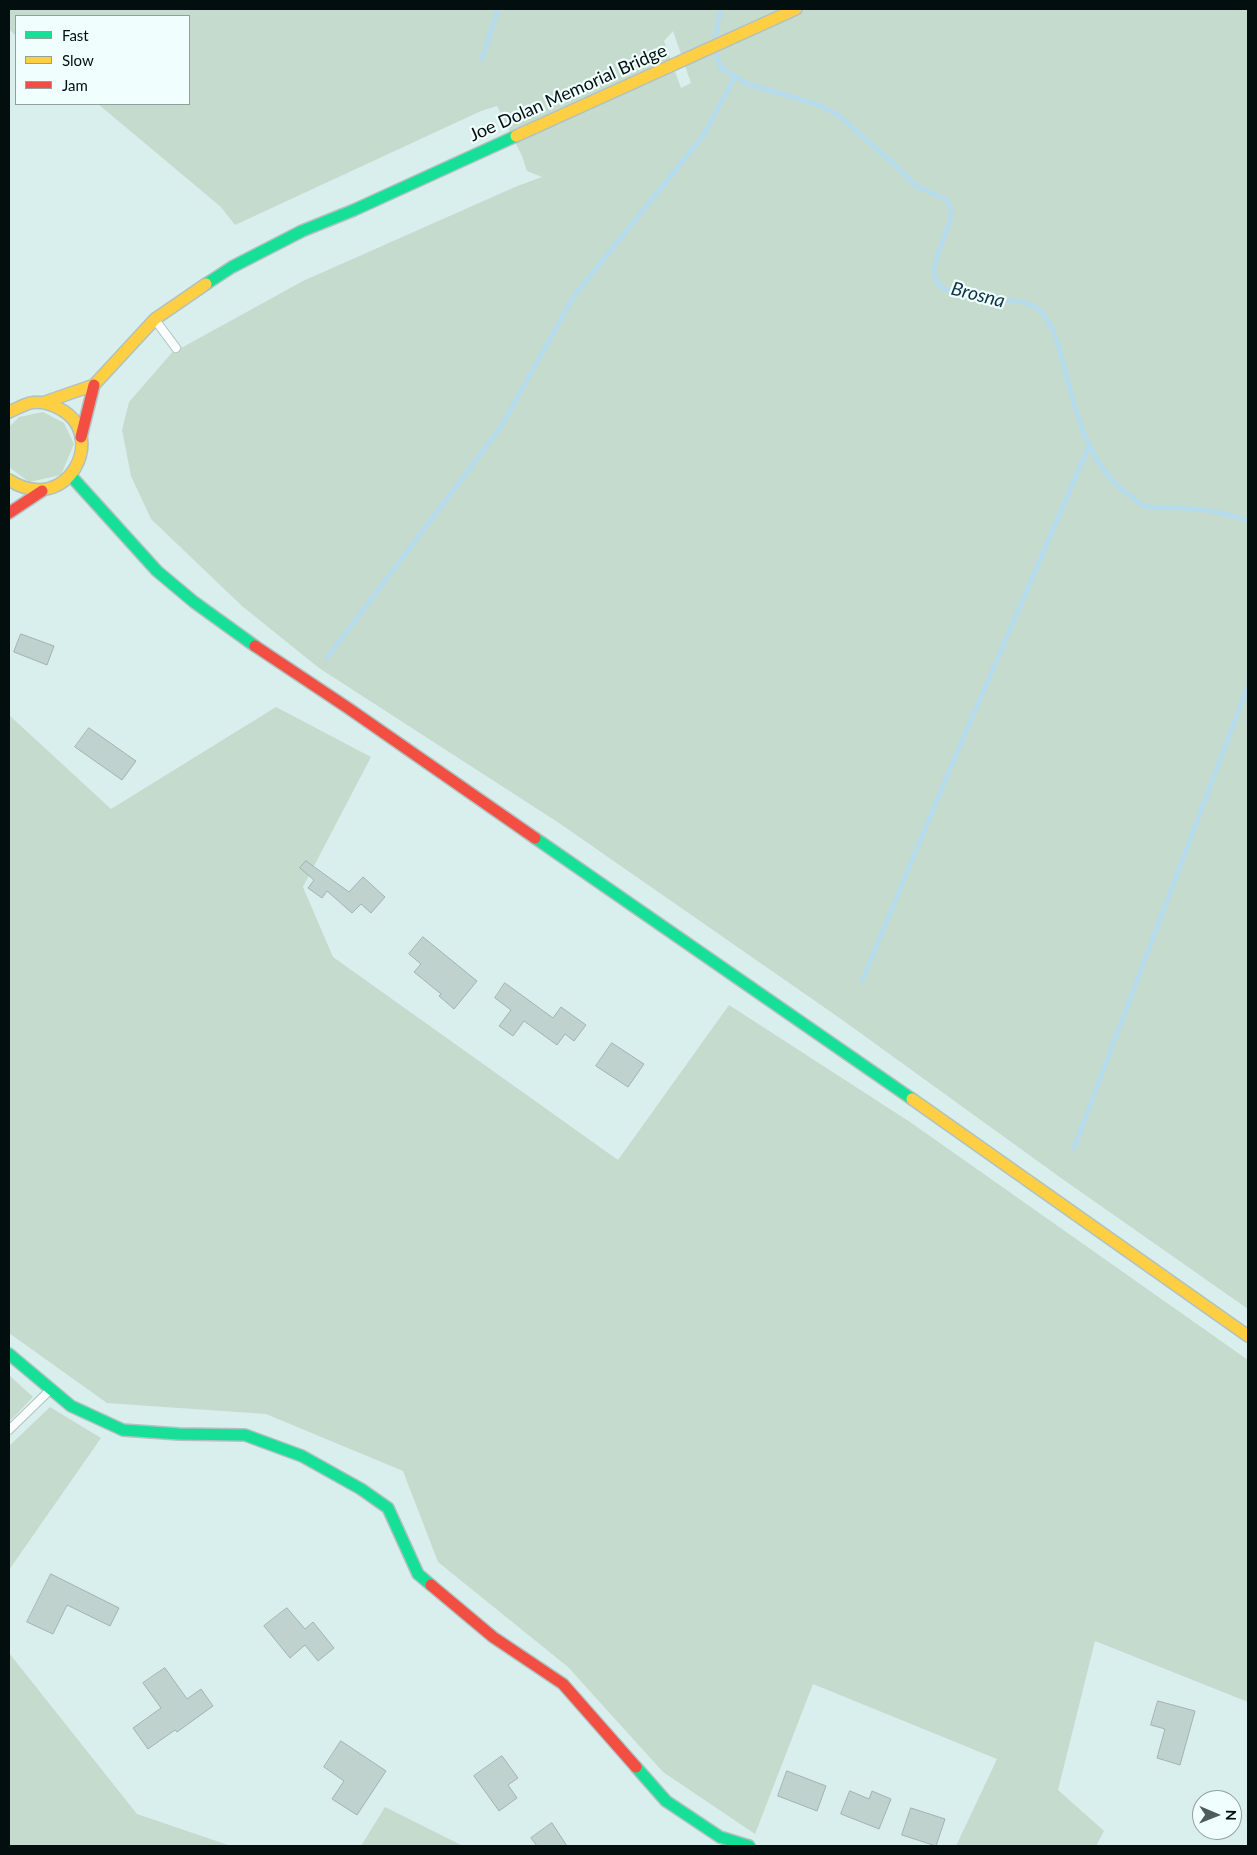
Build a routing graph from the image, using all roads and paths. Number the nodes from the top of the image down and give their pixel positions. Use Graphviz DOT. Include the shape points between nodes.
graph roads {
  1 [pos="796,9"];
  2 [pos="155,319"];
  3 [pos="176,348"];
  4 [pos="94,384"];
  5 [pos="45,402"];
  6 [pos="9,412"];
  7 [pos="81,437"];
  8 [pos="71,476"];
  9 [pos="9,480"];
  10 [pos="42,491"];
  11 [pos="9,513"];
  12 [pos="1248,1336"];
  13 [pos="9,1354"];
  14 [pos="51,1389"];
  15 [pos="9,1430"];
  16 [pos="749,1846"];
  1 -- 2 [label="street, Joe Dolan Memorial Bridge" via="302,231 232,267"];
  2 -- 3 [label="lane"];
  2 -- 4 [label="street, Joe Dolan Memorial Bridge"];
  4 -- 5 [label="street"];
  4 -- 7 [label="street"];
  5 -- 6 [label="street" via="20,405"];
  5 -- 7 [label="street" via="68,414"];
  7 -- 8 [label="street" via="82,451"];
  8 -- 10 [label="street" via="63,483"];
  8 -- 12 [label="street" via="157,571 265,654 348,708 1000,1160"];
  9 -- 10 [label="street" via="19,487"];
  10 -- 11 [label="street"];
  13 -- 14 [label="street"];
  14 -- 15 [label="lane"];
  14 -- 16 [label="street" via="71,1406 123,1430 245,1435 302,1456 361,1489 388,1508 418,1574 493,1637 564,1684 666,1801 720,1837"];
}
